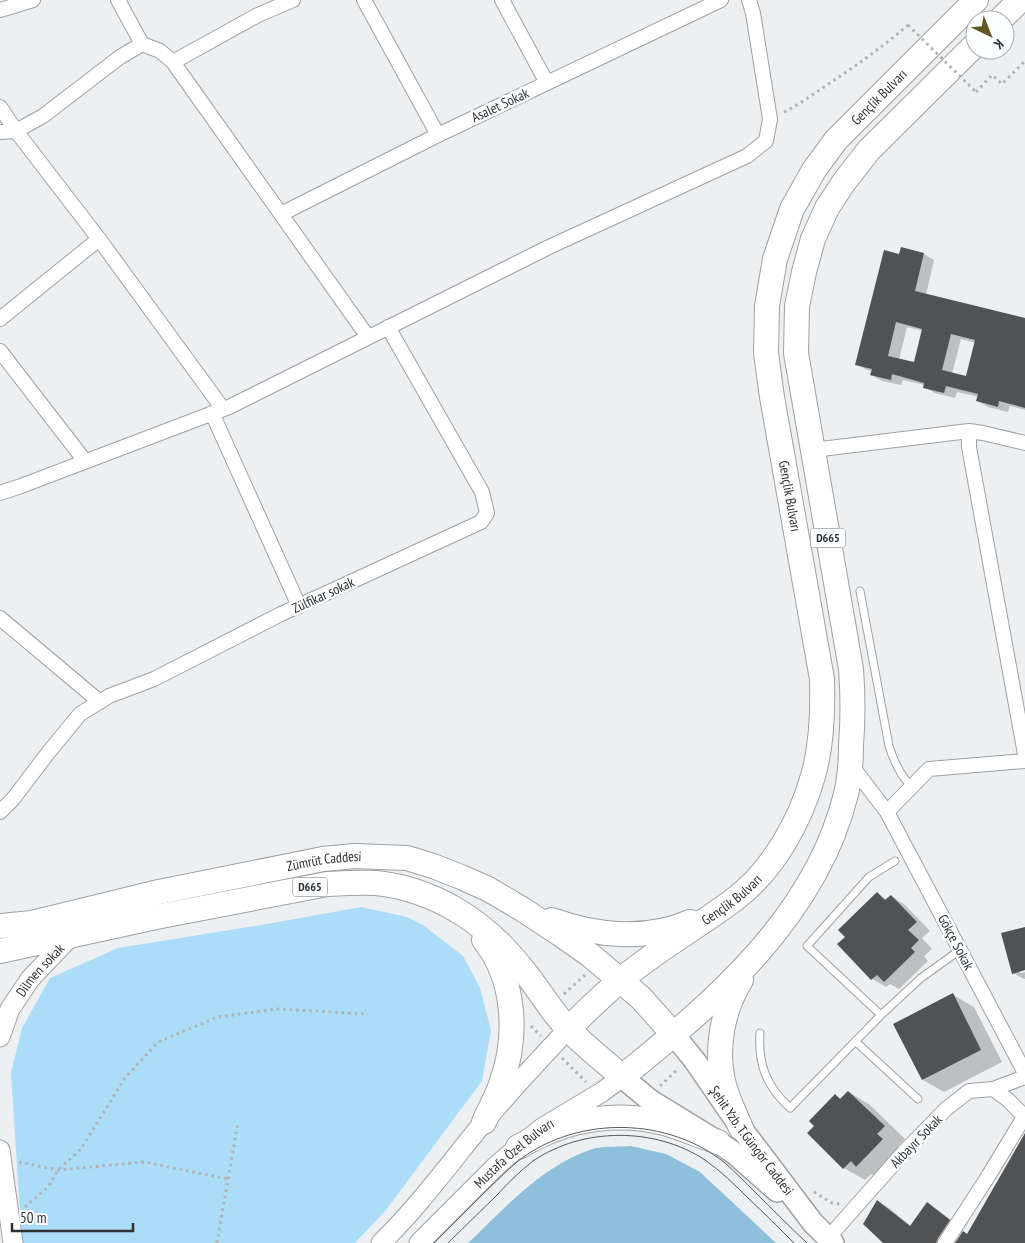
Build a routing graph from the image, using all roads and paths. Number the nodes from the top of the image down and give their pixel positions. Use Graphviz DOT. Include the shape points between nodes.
graph roads {
  1 [pos="33,0"];
  2 [pos="118,0"];
  3 [pos="293,0"];
  4 [pos="364,0"];
  5 [pos="502,0"];
  6 [pos="721,0"];
  7 [pos="749,0"];
  8 [pos="976,0"];
  9 [pos="1020,0"];
  10 [pos="0,10"];
  11 [pos="1010,10"];
  12 [pos="142,44"];
  13 [pos="965,55"];
  14 [pos="1025,61"];
  15 [pos="173,62"];
  16 [pos="547,83"];
  17 [pos="0,107"];
  18 [pos="770,119"];
  19 [pos="16,131"];
  20 [pos="0,132"];
  21 [pos="438,135"];
  22 [pos="281,214"];
  23 [pos="99,239"];
  24 [pos="0,319"];
  25 [pos="388,327"];
  26 [pos="368,337"];
  27 [pos="0,351"];
  28 [pos="218,411"];
  29 [pos="969,432"];
  30 [pos="1025,443"];
  31 [pos="813,450"];
  32 [pos="85,461"];
  33 [pos="0,493"];
  34 [pos="860,591"];
  35 [pos="300,606"];
  36 [pos="0,618"];
  37 [pos="100,702"];
  38 [pos="1025,754"];
  39 [pos="1025,761"];
  40 [pos="850,765"];
  41 [pos="912,786"];
  42 [pos="0,812"];
  43 [pos="886,812"];
  44 [pos="895,861"];
  45 [pos="736,898"];
  46 [pos="443,902"];
  47 [pos="522,909"];
  48 [pos="0,926"];
  49 [pos="72,935"];
  50 [pos="960,950"];
  51 [pos="0,951"];
  52 [pos="752,961"];
  53 [pos="591,968"];
  54 [pos="621,980"];
  55 [pos="558,1000"];
  56 [pos="368,1014"];
  57 [pos="881,1015"];
  58 [pos="532,1026"];
  59 [pos="568,1029"];
  60 [pos="760,1033"];
  61 [pos="674,1035"];
  62 [pos="0,1037"];
  63 [pos="544,1040"];
  64 [pos="855,1041"];
  65 [pos="557,1053"];
  66 [pos="684,1065"];
  67 [pos="1025,1072"];
  68 [pos="1025,1077"];
  69 [pos="622,1078"];
  70 [pos="592,1087"];
  71 [pos="993,1089"];
  72 [pos="655,1090"];
  73 [pos="918,1099"];
  74 [pos="1025,1117"];
  75 [pos="238,1122"];
  76 [pos="484,1122"];
  77 [pos="741,1128"];
  78 [pos="718,1142"];
  79 [pos="518,1147"];
  80 [pos="1,1154"];
  81 [pos="58,1170"];
  82 [pos="228,1179"];
  83 [pos="813,1192"];
  84 [pos="852,1211"];
  85 [pos="10,1221"];
  86 [pos="813,1223"];
  87 [pos="831,1241"];
  88 [pos="13,1243"];
  89 [pos="217,1243"];
  90 [pos="381,1243"];
  91 [pos="420,1243"];
  92 [pos="946,1243"];
  1 -- 10 [label="street"];
  2 -- 12 [label="street"];
  3 -- 15 [label="street" via="258,14"];
  4 -- 21 [label="street"];
  5 -- 16 [label="street"];
  6 -- 16 [label="street, Asalet Sokak"];
  7 -- 18 [label="street"];
  8 -- 45 [label="highway, Gençlik Bulvarı / D665" via="836,140 792,209 775,259 767,306 766,353 822,679 823,708 821,738 804,803 774,857"];
  9 -- 11 [label="highway"];
  12 -- 15 [label="street" via="160,51"];
  12 -- 19 [label="street" via="43,116"];
  13 -- 31 [label="highway, D665" via="869,150 827,208 814,239 797,306 796,353"];
  14 -- 18 [label="path, bridge" via="1002,84 992,75 976,92 908,25 813,95"];
  15 -- 22 [label="street"];
  16 -- 21 [label="street, Asalet Sokak"];
  17 -- 19 [label="street"];
  18 -- 25 [label="street" via="766,141 747,156 548,246"];
  19 -- 20 [label="street"];
  19 -- 23 [label="street"];
  21 -- 22 [label="street, Asalet Sokak"];
  22 -- 26 [label="street"];
  23 -- 24 [label="street"];
  23 -- 28 [label="street"];
  25 -- 26 [label="street"];
  25 -- 35 [label="street, Zülfikar sokak" via="482,492 487,513 481,522"];
  26 -- 28 [label="street"];
  27 -- 32 [label="street"];
  28 -- 32 [label="street"];
  28 -- 35 [label="street"];
  29 -- 30 [label="street"];
  29 -- 31 [label="street"];
  29 -- 38 [label="street"];
  31 -- 40 [label="highway, D665" via="852,669"];
  32 -- 33 [label="street"];
  34 -- 41 [label="lane" via="889,746 902,776"];
  35 -- 37 [label="street, Zülfikar sokak"];
  36 -- 37 [label="street"];
  37 -- 42 [label="street, Zülfikar sokak" via="80,714"];
  39 -- 41 [label="street" via="929,769"];
  40 -- 43 [label="street, Gökçe Sokak"];
  40 -- 52 [label="highway, D665" via="838,822 824,857 787,916"];
  41 -- 43 [label="street"];
  43 -- 50 [label="street, Gökçe Sokak"];
  44 -- 57 [label="lane" via="869,877 806,946"];
  45 -- 47 [label="highway" via="687,923 644,933 594,932"];
  45 -- 54 [label="highway, Gençlik Bulvarı"];
  46 -- 49 [label="highway, D665" via="420,892 377,883 327,884"];
  46 -- 59 [label="highway, D665" via="492,936 520,966"];
  46 -- 76 [label="highway" via="486,943 498,962 509,995 512,1035 507,1062"];
  47 -- 48 [label="highway, Zümrüt Caddesi / D665" via="488,889 433,866 407,858 355,856 296,864 159,892 32,923"];
  47 -- 54 [label="highway, Zümrüt Caddesi"];
  49 -- 51 [label="highway, D665"];
  49 -- 62 [label="main road, Dilmen sokak" via="30,978 10,1009"];
  50 -- 57 [label="lane" via="922,978"];
  50 -- 67 [label="street, Gökçe Sokak"];
  52 -- 61 [label="highway, D665"];
  52 -- 77 [label="highway" via="733,993 720,1041 724,1086"];
  53 -- 55 [label="path"];
  54 -- 59 [label="highway, Gençlik Bulvarı"];
  54 -- 61 [label="highway, Zümrüt Caddesi"];
  56 -- 81 [label="path" via="277,1009 218,1017 158,1042 125,1078 81,1149"];
  57 -- 64 [label="lane"];
  58 -- 63 [label="path"];
  59 -- 69 [label="highway, D665"];
  59 -- 76 [label="main road"];
  60 -- 64 [label="lane" via="763,1071 774,1092 790,1108"];
  61 -- 69 [label="highway, D665"];
  61 -- 77 [label="main road, Şehit Yzb. T.Güngör Caddesi"];
  64 -- 73 [label="lane"];
  65 -- 70 [label="path"];
  66 -- 72 [label="path"];
  68 -- 71 [label="street, Akbayır Sokak"];
  69 -- 78 [label="main road" via="651,1101"];
  69 -- 79 [label="main road, Mustafa Özel Bulvarı" via="542,1128"];
  71 -- 74 [label="street"];
  71 -- 84 [label="street, Akbayır Sokak" via="969,1092 946,1109"];
  74 -- 92 [label="street"];
  75 -- 82 [label="path"];
  76 -- 90 [label="main road"];
  77 -- 86 [label="main road, Şehit Yzb. T.Güngör Caddesi"];
  78 -- 79 [label="highway" via="663,1122 614,1118 568,1125"];
  78 -- 86 [label="main road"];
  79 -- 91 [label="main road, Mustafa Özel Bulvarı"];
  80 -- 81 [label="path"];
  80 -- 85 [label="main road"];
  81 -- 82 [label="path" via="144,1162"];
  81 -- 85 [label="path" via="48,1187"];
  82 -- 89 [label="path"];
  83 -- 84 [label="path"];
  84 -- 87 [label="street, Akbayır Sokak"];
  85 -- 88 [label="main road"];
  86 -- 87 [label="main road, Şehit Yzb. T.Güngör Caddesi"];
}
